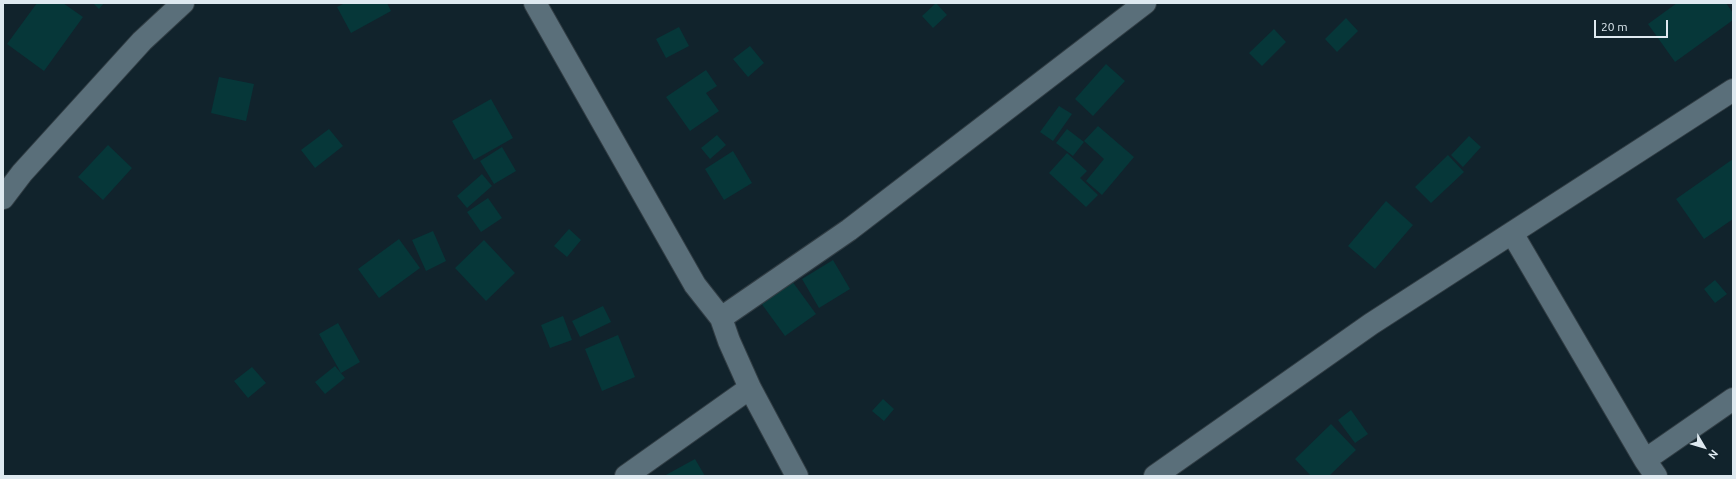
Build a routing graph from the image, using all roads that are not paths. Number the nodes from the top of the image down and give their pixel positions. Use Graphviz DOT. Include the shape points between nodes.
graph roads {
  1 [pos="183,3"];
  2 [pos="535,3"];
  3 [pos="1145,3"];
  4 [pos="1733,90"];
  5 [pos="3,198"];
  6 [pos="1512,233"];
  7 [pos="721,318"];
  8 [pos="750,388"];
  9 [pos="1733,399"];
  10 [pos="1651,468"];
  11 [pos="626,476"];
  12 [pos="797,476"];
  13 [pos="1155,476"];
  1 -- 5 [label="street" via="142,40 22,173"];
  2 -- 7 [label="street" via="695,285"];
  3 -- 7 [label="street" via="849,230"];
  4 -- 6 [label="street"];
  6 -- 10 [label="street"];
  6 -- 13 [label="street" via="1371,324"];
  7 -- 8 [label="street"];
  8 -- 11 [label="street"];
  8 -- 12 [label="street"];
  9 -- 10 [label="street"];
}
